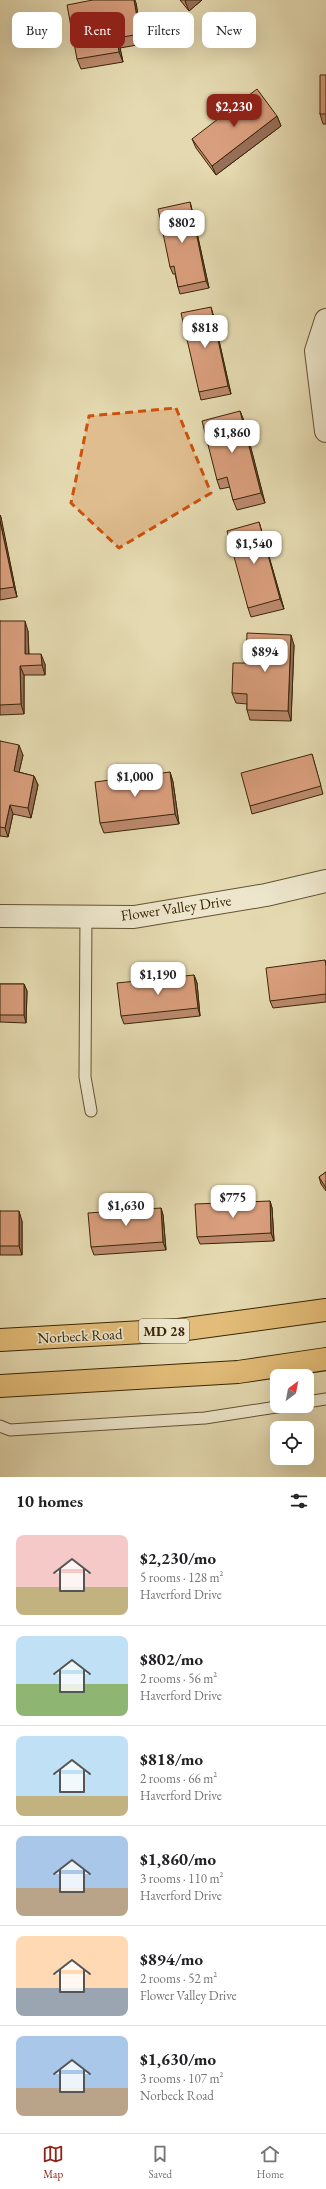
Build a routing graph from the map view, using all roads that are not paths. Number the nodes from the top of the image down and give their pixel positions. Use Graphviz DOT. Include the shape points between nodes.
graph roads {
  1 [pos="326,320"];
  2 [pos="326,431"];
  3 [pos="326,881"];
  4 [pos="0,916"];
  5 [pos="86,916"];
  6 [pos="91,1111"];
  7 [pos="326,1310"];
  8 [pos="0,1340"];
  9 [pos="326,1359"];
  10 [pos="0,1386"];
  11 [pos="326,1399"];
  12 [pos="314,1401"];
  13 [pos="270,1408"];
  14 [pos="0,1426"];
  1 -- 2 [label="street" via="316,351"];
  3 -- 5 [label="street, Flower Valley Drive" via="266,895 134,917"];
  4 -- 5 [label="street, Flower Valley Drive"];
  5 -- 6 [label="lane" via="85,1077"];
  7 -- 8 [label="main road, Norbeck Road / MD 28" via="179,1330"];
  9 -- 10 [label="main road" via="238,1372"];
  11 -- 12 [label="lane"];
  13 -- 14 [label="lane" via="205,1418 10,1430"];
}
